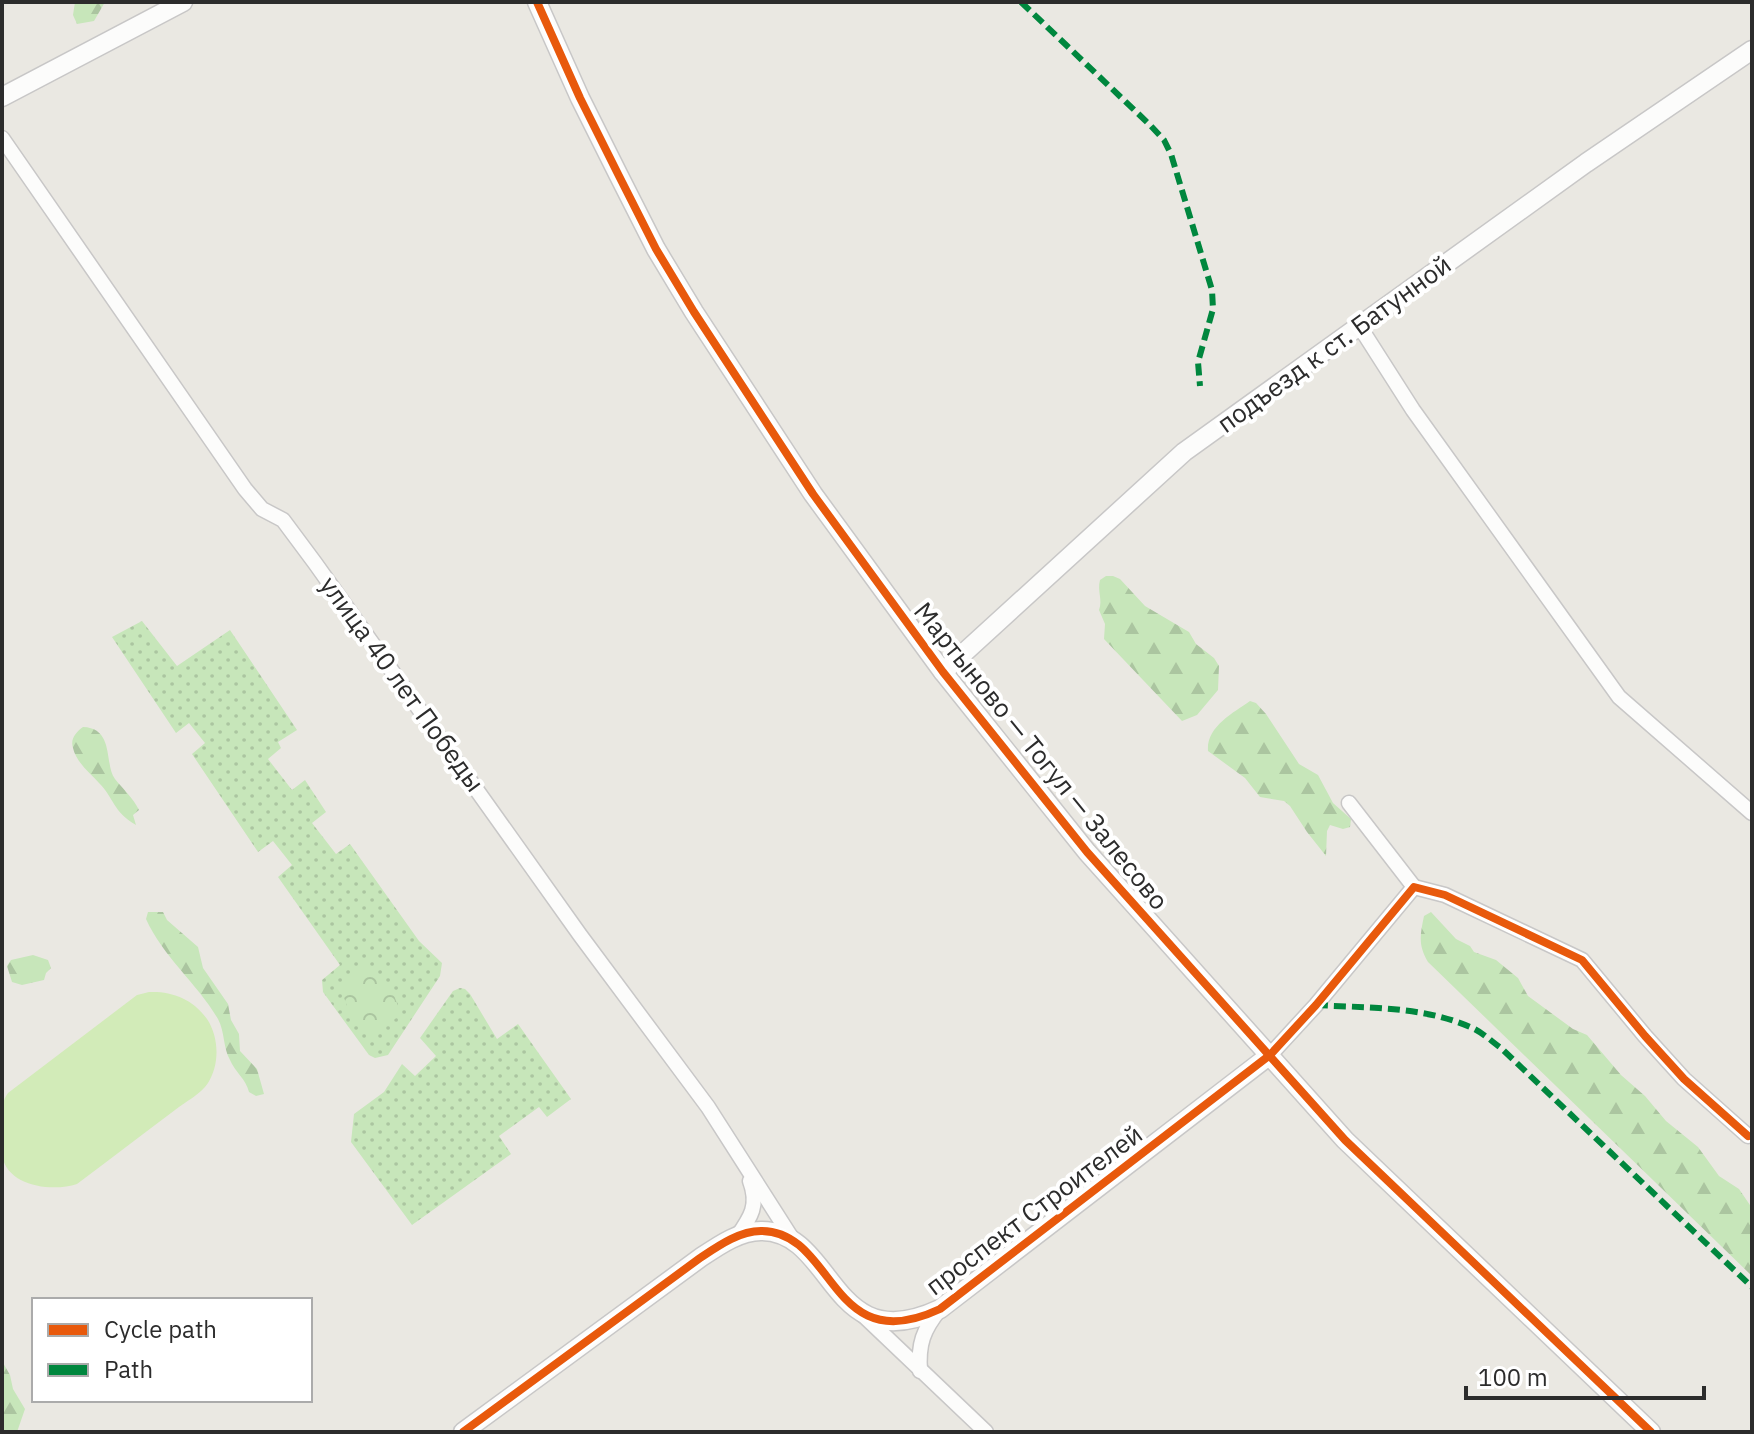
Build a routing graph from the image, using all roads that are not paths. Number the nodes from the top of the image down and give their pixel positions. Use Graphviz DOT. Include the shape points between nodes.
graph roads {
  1 [pos="183,2"];
  2 [pos="537,2"];
  3 [pos="1752,50"];
  4 [pos="2,97"];
  5 [pos="2,138"];
  6 [pos="1360,327"];
  7 [pos="943,672"];
  8 [pos="1349,803"];
  9 [pos="1752,813"];
  10 [pos="1414,887"];
  11 [pos="1270,1055"];
  12 [pos="1748,1136"];
  13 [pos="745,1165"];
  14 [pos="737,1237"];
  15 [pos="793,1240"];
  16 [pos="940,1309"];
  17 [pos="860,1312"];
  18 [pos="920,1371"];
  19 [pos="463,1432"];
  20 [pos="986,1432"];
  21 [pos="1651,1432"];
  1 -- 4 [label="street"];
  2 -- 7 [label="street, Мартыново — Тогул — Залесово" via="656,249 694,312 804,482"];
  3 -- 6 [label="street, подъезд к ст. Батунной"];
  5 -- 13 [label="street, улица 40 лет Победы" via="245,489 262,509 283,520 315,563"];
  6 -- 7 [label="street, подъезд к ст. Батунной" via="1184,452"];
  6 -- 9 [label="street" via="1413,410 1619,697"];
  7 -- 11 [label="street, Мартыново — Тогул — Залесово" via="1087,852"];
  8 -- 10 [label="street"];
  10 -- 11 [label="street"];
  10 -- 12 [label="street" via="1445,895 1582,960 1684,1079"];
  11 -- 16 [label="street, проспект Строителей"];
  11 -- 21 [label="street, Мартыново — Тогул — Залесово" via="1345,1140"];
  13 -- 14 [label="street" via="755,1203"];
  13 -- 15 [label="street, улица 40 лет Победы"];
  14 -- 15 [label="street" via="759,1231"];
  14 -- 19 [label="street" via="700,1258"];
  15 -- 17 [label="street"];
  16 -- 17 [label="street, проспект Строителей" via="892,1323"];
  16 -- 18 [label="street" via="922,1335"];
  17 -- 18 [label="street"];
  18 -- 20 [label="street"];
}
